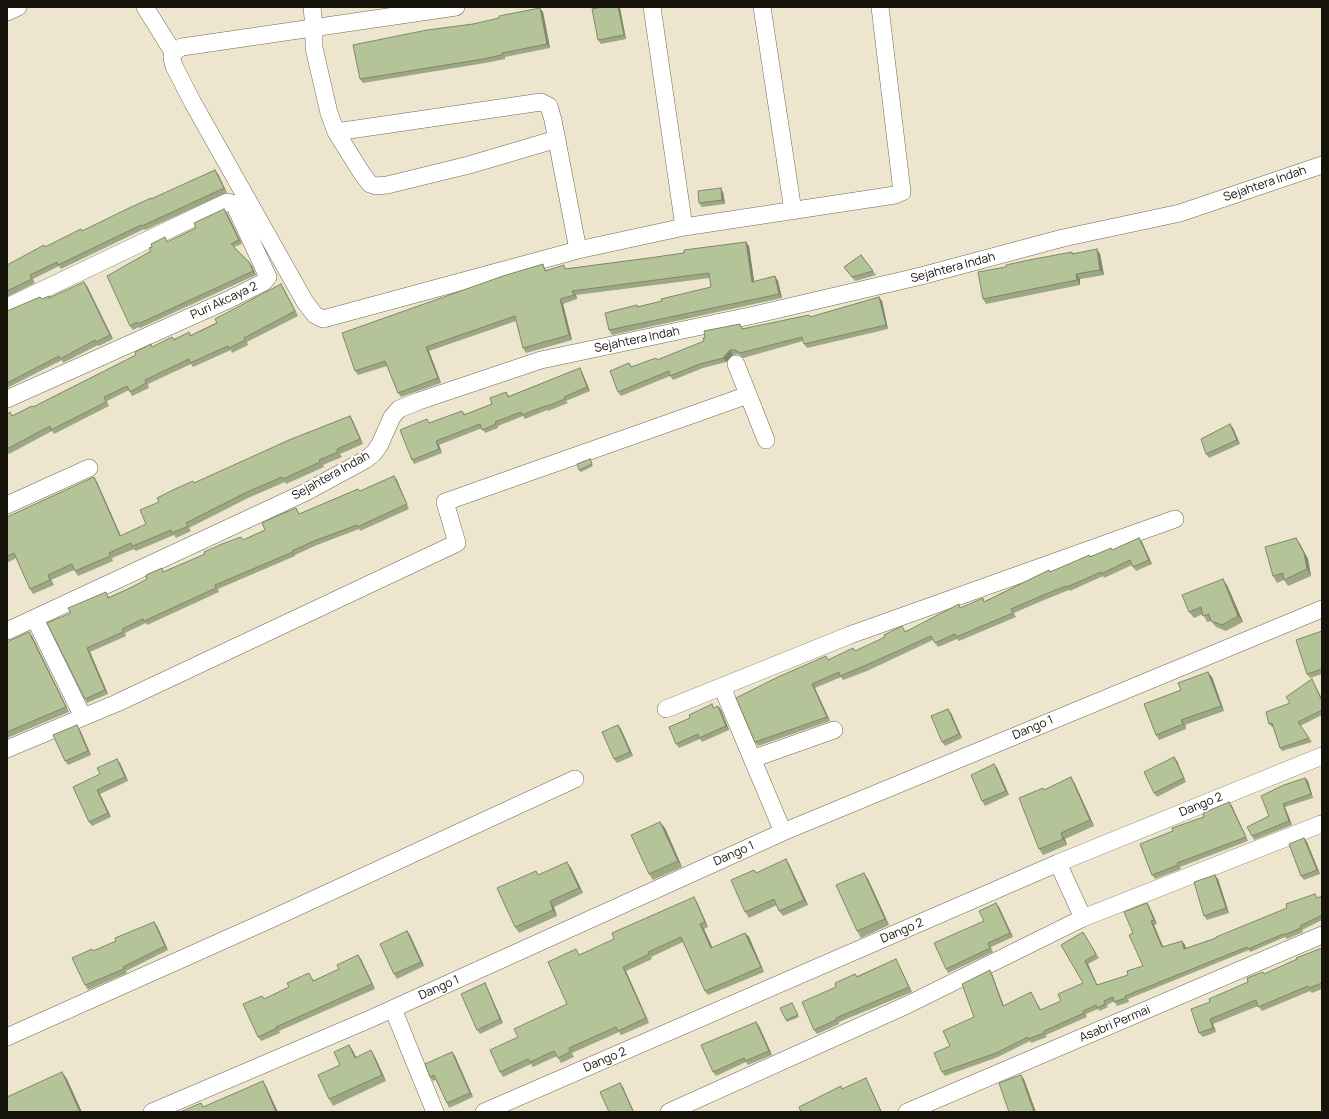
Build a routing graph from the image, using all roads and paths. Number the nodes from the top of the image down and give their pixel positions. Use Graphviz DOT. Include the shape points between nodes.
graph roads {
  1 [pos="18,7"];
  2 [pos="145,7"];
  3 [pos="312,7"];
  4 [pos="456,7"];
  5 [pos="652,7"];
  6 [pos="762,7"];
  7 [pos="880,7"];
  8 [pos="7,12"];
  9 [pos="314,28"];
  10 [pos="173,52"];
  11 [pos="336,132"];
  12 [pos="557,139"];
  13 [pos="1322,165"];
  14 [pos="793,211"];
  15 [pos="684,227"];
  16 [pos="578,250"];
  17 [pos="7,307"];
  18 [pos="736,364"];
  19 [pos="748,395"];
  20 [pos="7,399"];
  21 [pos="766,440"];
  22 [pos="89,468"];
  23 [pos="7,505"];
  24 [pos="1175,519"];
  25 [pos="1322,609"];
  26 [pos="35,619"];
  27 [pos="7,632"];
  28 [pos="722,687"];
  29 [pos="666,709"];
  30 [pos="83,717"];
  31 [pos="834,730"];
  32 [pos="7,749"];
  33 [pos="1322,756"];
  34 [pos="752,759"];
  35 [pos="575,778"];
  36 [pos="1321,824"];
  37 [pos="783,832"];
  38 [pos="1058,863"];
  39 [pos="1083,918"];
  40 [pos="1322,935"];
  41 [pos="393,1009"];
  42 [pos="7,1037"];
  43 [pos="152,1112"];
  44 [pos="435,1112"];
  45 [pos="484,1112"];
  46 [pos="669,1112"];
  47 [pos="907,1112"];
  1 -- 8 [label="street"];
  2 -- 10 [label="street"];
  3 -- 9 [label="street"];
  4 -- 9 [label="street"];
  5 -- 15 [label="street"];
  6 -- 14 [label="street"];
  7 -- 14 [label="street" via="902,192 895,196"];
  9 -- 10 [label="street" via="182,47"];
  9 -- 11 [label="street" via="314,48 328,113"];
  10 -- 16 [label="street" via="174,66 193,103 305,302 323,319"];
  11 -- 12 [label="street" via="541,102 549,106"];
  11 -- 12 [label="street" via="362,175 370,184 376,186 469,165"];
  12 -- 16 [label="street"];
  13 -- 26 [label="street, Sejahtera Indah" via="1180,213 1063,238 922,276 754,315 541,360 419,401 399,409 392,417 380,444 365,460 306,492"];
  14 -- 15 [label="street"];
  15 -- 16 [label="street"];
  17 -- 20 [label="street, Puri Akcaya 2" via="227,202 234,204 268,277 264,282 228,300"];
  18 -- 19 [label="street"];
  19 -- 21 [label="street"];
  19 -- 30 [label="street" via="445,502 457,543"];
  22 -- 23 [label="street"];
  24 -- 28 [label="street" via="850,635"];
  25 -- 37 [label="street, Dango 1"];
  26 -- 27 [label="street, Sejahtera Indah"];
  26 -- 30 [label="street"];
  28 -- 29 [label="street"];
  28 -- 34 [label="street"];
  30 -- 32 [label="street"];
  31 -- 34 [label="street"];
  33 -- 38 [label="street, Dango 2"];
  34 -- 37 [label="street"];
  35 -- 42 [label="street" via="269,920"];
  36 -- 39 [label="street"];
  37 -- 41 [label="street, Dango 1"];
  38 -- 39 [label="street"];
  38 -- 45 [label="street, Dango 2"];
  39 -- 46 [label="street" via="907,1004"];
  40 -- 47 [label="street, Asabri Permai"];
  41 -- 43 [label="street, Dango 1"];
  41 -- 44 [label="street"];
}
